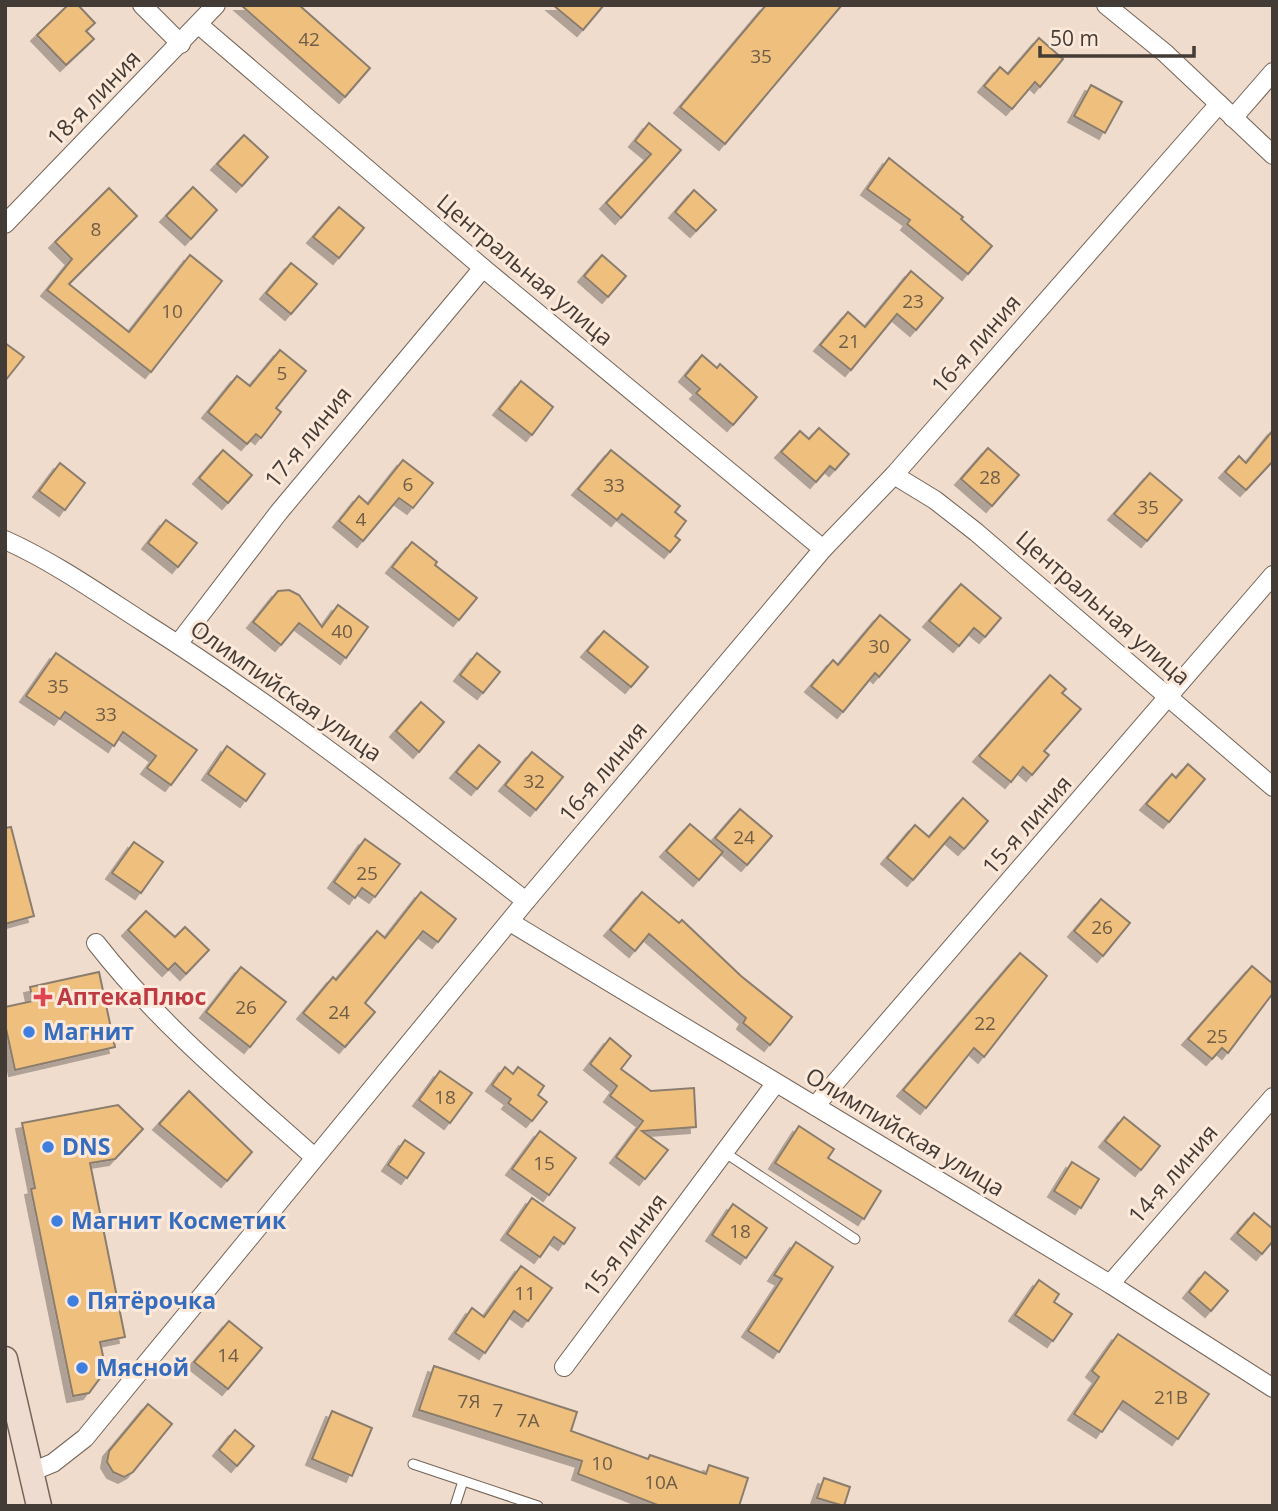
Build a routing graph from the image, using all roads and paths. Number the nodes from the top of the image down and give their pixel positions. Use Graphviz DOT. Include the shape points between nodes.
graph roads {
  1 [pos="142,5"];
  2 [pos="216,5"];
  3 [pos="1106,5"];
  4 [pos="199,25"];
  5 [pos="181,44"];
  6 [pos="1273,72"];
  7 [pos="1219,104"];
  8 [pos="1233,118"];
  9 [pos="1273,155"];
  10 [pos="5,224"];
  11 [pos="483,268"];
  12 [pos="894,475"];
  13 [pos="5,540"];
  14 [pos="823,549"];
  15 [pos="1273,575"];
  16 [pos="178,644"];
  17 [pos="1170,698"];
  18 [pos="1273,787"];
  19 [pos="526,901"];
  20 [pos="510,922"];
  21 [pos="96,943"];
  22 [pos="775,1084"];
  23 [pos="1273,1097"];
  24 [pos="816,1106"];
  25 [pos="724,1152"];
  26 [pos="314,1157"];
  27 [pos="855,1240"];
  28 [pos="1110,1284"];
  29 [pos="5,1359"];
  30 [pos="564,1367"];
  31 [pos="1273,1388"];
  32 [pos="414,1464"];
  33 [pos="31,1472"];
  34 [pos="463,1481"];
  35 [pos="39,1506"];
  36 [pos="455,1506"];
  37 [pos="538,1506"];
  1 -- 5 [label="street"];
  2 -- 4 [label="street, 18-я линия"];
  3 -- 7 [label="street"];
  4 -- 5 [label="street, 18-я линия"];
  4 -- 11 [label="street, Центральная улица"];
  5 -- 10 [label="street, 18-я линия"];
  6 -- 8 [label="street"];
  7 -- 8 [label="street"];
  7 -- 12 [label="street, 16-я линия"];
  8 -- 9 [label="street"];
  11 -- 14 [label="street, Центральная улица"];
  11 -- 16 [label="street, 17-я линия" via="279,512"];
  12 -- 14 [label="street, 16-я линия"];
  12 -- 17 [label="street, Центральная улица" via="976,532"];
  13 -- 16 [label="street, Олимпийская улица" via="52,564"];
  14 -- 19 [label="street, 16-я линия"];
  15 -- 17 [label="street, 15-я линия"];
  16 -- 19 [label="street, Олимпийская улица" via="303,731"];
  17 -- 18 [label="street, Центральная улица"];
  17 -- 24 [label="street, 15-я линия"];
  19 -- 20 [label="street, 16-я линия"];
  20 -- 22 [label="street, Олимпийская улица"];
  20 -- 26 [label="street, 16-я линия"];
  21 -- 26 [label="street" via="167,1026"];
  22 -- 24 [label="street, Олимпийская улица"];
  22 -- 25 [label="street, 15-я линия"];
  23 -- 28 [label="street, 14-я линия"];
  24 -- 28 [label="street, Олимпийская улица"];
  25 -- 27 [label="lane"];
  25 -- 30 [label="street, 15-я линия"];
  26 -- 33 [label="street, 16-я линия" via="85,1438 53,1463"];
  28 -- 31 [label="street, Олимпийская улица"];
  29 -- 33 [label="street"];
  32 -- 34 [label="lane"];
  33 -- 35 [label="street"];
  34 -- 36 [label="lane"];
  34 -- 37 [label="lane"];
}
